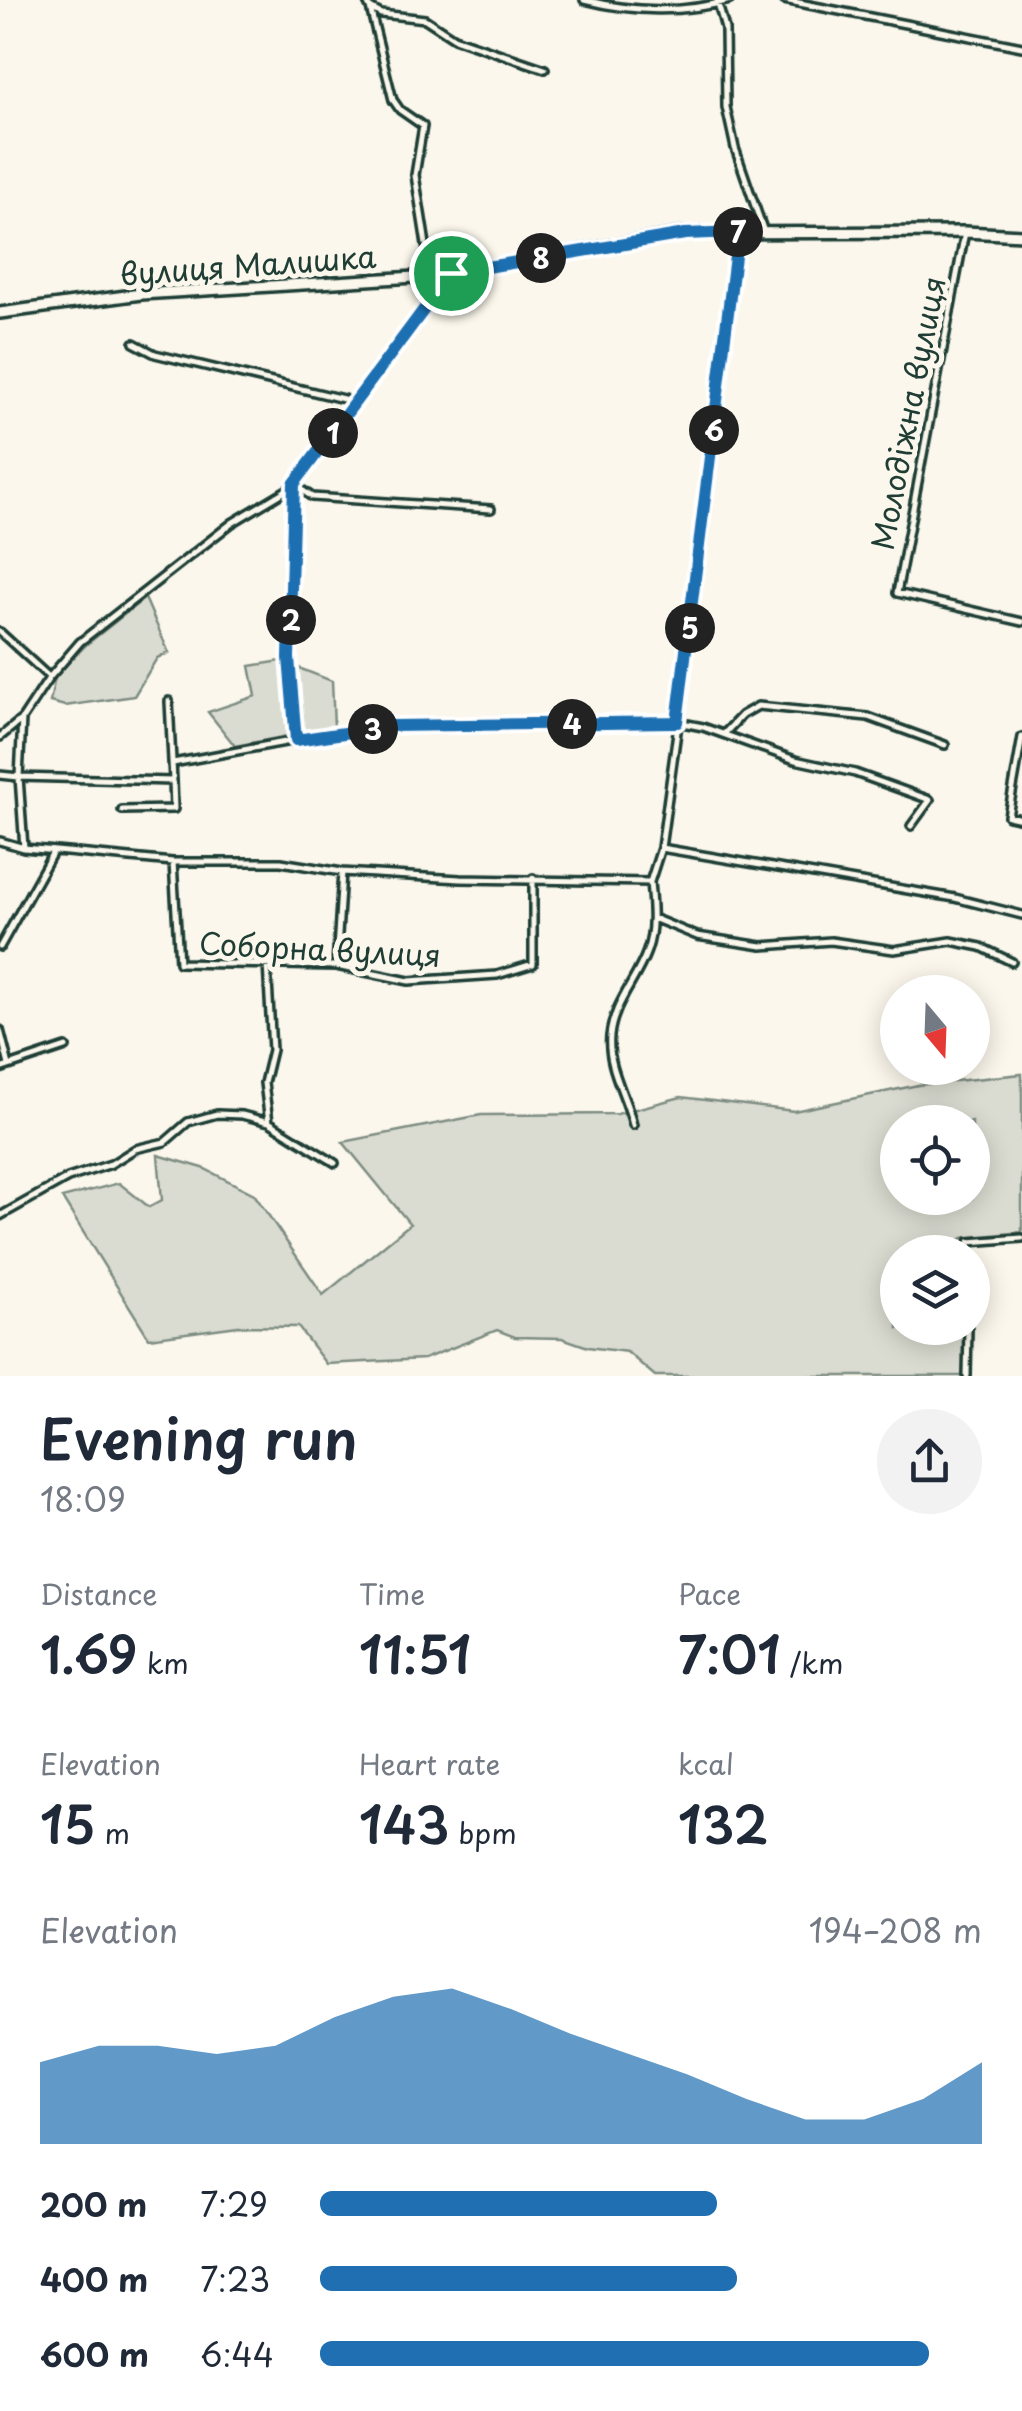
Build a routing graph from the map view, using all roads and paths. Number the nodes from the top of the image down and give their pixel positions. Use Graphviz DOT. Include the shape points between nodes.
graph roads {
  1 [pos="366,0"];
  2 [pos="584,0"];
  3 [pos="730,0"];
  4 [pos="789,1"];
  5 [pos="717,2"];
  6 [pos="370,8"];
  7 [pos="1022,46"];
  8 [pos="545,69"];
  9 [pos="738,232"];
  10 [pos="764,232"];
  11 [pos="965,232"];
  12 [pos="1022,235"];
  13 [pos="451,273"];
  14 [pos="430,276"];
  15 [pos="0,312"];
  16 [pos="134,342"];
  17 [pos="356,402"];
  18 [pos="294,484"];
  19 [pos="492,509"];
  20 [pos="1022,622"];
  21 [pos="0,632"];
  22 [pos="50,678"];
  23 [pos="168,701"];
  24 [pos="22,720"];
  25 [pos="677,722"];
  26 [pos="724,734"];
  27 [pos="0,737"];
  28 [pos="1022,737"];
  29 [pos="296,740"];
  30 [pos="946,745"];
  31 [pos="173,763"];
  32 [pos="0,775"];
  33 [pos="19,777"];
  34 [pos="173,781"];
  35 [pos="122,810"];
  36 [pos="1022,819"];
  37 [pos="911,826"];
  38 [pos="0,841"];
  39 [pos="24,848"];
  40 [pos="661,848"];
  41 [pos="53,852"];
  42 [pos="173,862"];
  43 [pos="342,872"];
  44 [pos="533,878"];
  45 [pos="650,882"];
  46 [pos="1022,915"];
  47 [pos="653,918"];
  48 [pos="0,948"];
  49 [pos="1012,962"];
  50 [pos="267,964"];
  51 [pos="336,966"];
  52 [pos="0,1030"];
  53 [pos="66,1047"];
  54 [pos="9,1065"];
  55 [pos="0,1068"];
  56 [pos="269,1122"];
  57 [pos="633,1125"];
  58 [pos="335,1163"];
  59 [pos="0,1216"];
  60 [pos="1022,1238"];
  61 [pos="990,1240"];
  62 [pos="968,1345"];
  63 [pos="967,1376"];
  1 -- 6 [label="street"];
  2 -- 5 [label="street" via="617,8"];
  3 -- 5 [label="street"];
  4 -- 7 [label="street"];
  5 -- 10 [label="street" via="725,29 726,107"];
  6 -- 8 [label="street" via="424,19 454,38"];
  6 -- 14 [label="street" via="393,100 423,126 415,175"];
  9 -- 10 [label="main road, вулиця Малишка"];
  9 -- 13 [label="main road, вулиця Малишка" via="685,234"];
  9 -- 25 [label="street"];
  10 -- 11 [label="main road, вулиця Малишка"];
  11 -- 12 [label="main road, вулиця Малишка"];
  11 -- 20 [label="street, Молодіжна вулиця" via="896,594"];
  13 -- 14 [label="main road, вулиця Малишка"];
  13 -- 17 [label="street"];
  14 -- 15 [label="main road, вулиця Малишка" via="141,294"];
  16 -- 17 [label="street" via="155,354"];
  17 -- 18 [label="street"];
  18 -- 19 [label="street" via="312,497"];
  18 -- 22 [label="street" via="232,523 80,642"];
  18 -- 29 [label="street" via="289,658"];
  21 -- 22 [label="street"];
  22 -- 24 [label="street"];
  23 -- 31 [label="street"];
  24 -- 27 [label="street"];
  24 -- 33 [label="street"];
  25 -- 26 [label="street"];
  25 -- 29 [label="street" via="392,726"];
  25 -- 40 [label="street"];
  26 -- 30 [label="street" via="758,706 868,717"];
  26 -- 37 [label="street" via="930,800"];
  28 -- 36 [label="street" via="1008,816"];
  29 -- 31 [label="street"];
  31 -- 34 [label="street"];
  32 -- 33 [label="street"];
  33 -- 34 [label="street"];
  33 -- 39 [label="street"];
  34 -- 35 [label="street" via="174,808"];
  38 -- 39 [label="street"];
  39 -- 41 [label="street"];
  40 -- 45 [label="street"];
  40 -- 46 [label="street"];
  41 -- 42 [label="street"];
  41 -- 48 [label="street"];
  42 -- 43 [label="street" via="281,862"];
  42 -- 50 [label="street, Соборна вулиця" via="179,963"];
  43 -- 44 [label="street"];
  43 -- 51 [label="street"];
  44 -- 45 [label="street"];
  44 -- 51 [label="street, Соборна вулиця" via="533,964 497,975 409,981"];
  45 -- 47 [label="street"];
  47 -- 49 [label="street" via="697,936 762,946 831,942 894,950 951,941"];
  47 -- 57 [label="street" via="649,948 610,1031 610,1054"];
  50 -- 51 [label="street, Соборна вулиця"];
  50 -- 56 [label="street"];
  52 -- 54 [label="street"];
  53 -- 54 [label="street"];
  54 -- 55 [label="street"];
  56 -- 58 [label="street"];
  56 -- 59 [label="street" via="217,1114 188,1122 164,1142 68,1178"];
  60 -- 61 [label="street"];
  62 -- 63 [label="street"];
}
